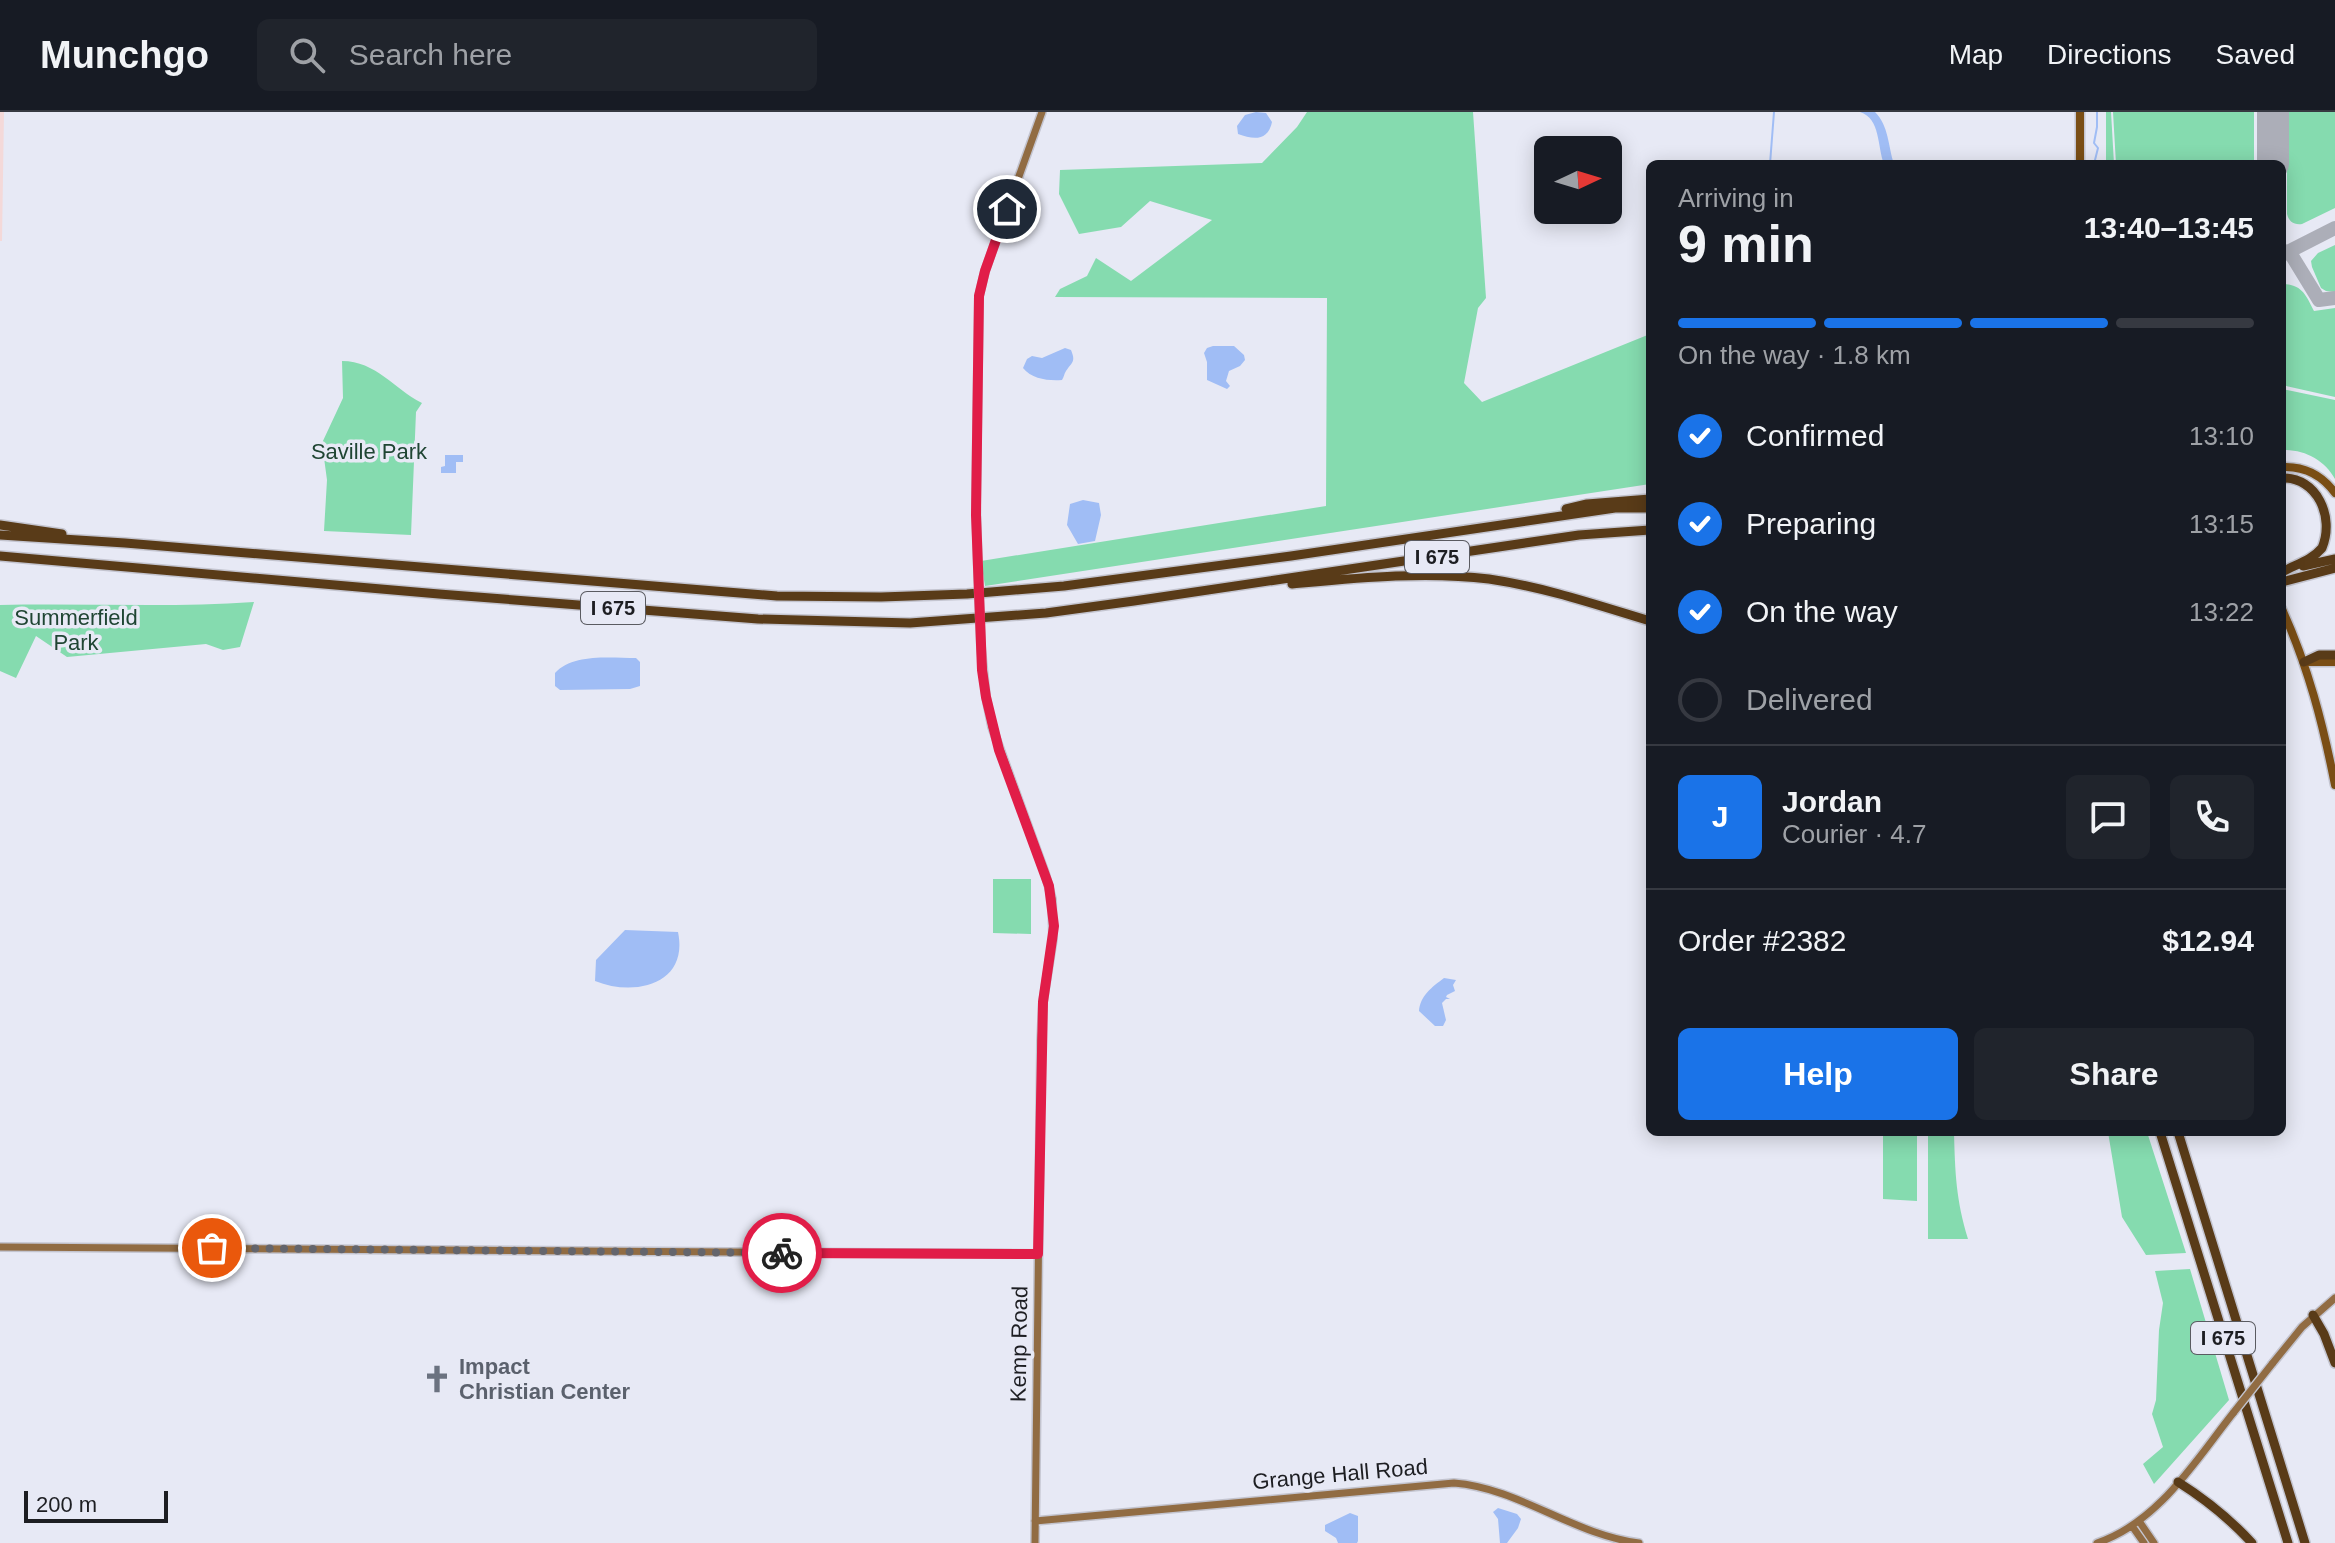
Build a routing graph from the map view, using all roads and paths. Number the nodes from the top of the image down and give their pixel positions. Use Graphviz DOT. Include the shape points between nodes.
graph roads {
  1 [pos="1042,112"];
  2 [pos="2080,112"];
  3 [pos="2080,160"];
  4 [pos="2286,467"];
  5 [pos="2286,478"];
  6 [pos="2335,493"];
  7 [pos="1646,499"];
  8 [pos="1646,508"];
  9 [pos="1522,520"];
  10 [pos="0,525"];
  11 [pos="1646,530"];
  12 [pos="0,535"];
  13 [pos="125,543"];
  14 [pos="0,556"];
  15 [pos="2335,559"];
  16 [pos="2335,568"];
  17 [pos="2286,573"];
  18 [pos="2286,574"];
  19 [pos="2286,575"];
  20 [pos="1225,588"];
  21 [pos="2286,619"];
  22 [pos="1646,620"];
  23 [pos="2335,655"];
  24 [pos="2304,662"];
  25 [pos="2335,662"];
  26 [pos="2335,785"];
  27 [pos="2161,1136"];
  28 [pos="2179,1136"];
  29 [pos="0,1247"];
  30 [pos="1038,1254"];
  31 [pos="2335,1298"];
  32 [pos="2313,1315"];
  33 [pos="2335,1363"];
  34 [pos="2178,1482"];
  35 [pos="1035,1521"];
  36 [pos="2136,1523"];
  37 [pos="1035,1543"];
  38 [pos="1639,1543"];
  39 [pos="2097,1543"];
  40 [pos="2144,1543"];
  41 [pos="2154,1543"];
  42 [pos="2252,1543"];
  43 [pos="2288,1543"];
  44 [pos="2305,1543"];
  1 -- 30 [label="main road, Kemp Road, bridge" via="979,296 976,494 981,647 992,727 1052,899 1053,939 1043,1002"];
  2 -- 3 [label="main road"];
  4 -- 6 [label="main road" via="2312,472"];
  5 -- 17 [label="highway" via="2317,490 2330,522 2319,551"];
  7 -- 9 [label="highway" via="1587,504"];
  8 -- 9 [label="highway, I 675"];
  9 -- 13 [label="highway, I 675" via="1064,586 881,597 777,596"];
  10 -- 13 [label="highway"];
  11 -- 20 [label="highway, I 675" via="1579,535"];
  12 -- 13 [label="highway, I 675"];
  14 -- 20 [label="highway, I 675" via="840,623 1046,613"];
  15 -- 18 [label="highway"];
  16 -- 19 [label="highway"];
  20 -- 22 [label="highway" via="1399,576 1466,577 1538,589"];
  21 -- 24 [label="main road"];
  23 -- 24 [label="highway"];
  24 -- 25 [label="main road"];
  24 -- 26 [label="main road"];
  27 -- 43 [label="highway, I 675"];
  28 -- 44 [label="highway, I 675"];
  29 -- 30 [label="main road"];
  30 -- 35 [label="main road, Kemp Road"];
  31 -- 32 [label="main road"];
  32 -- 33 [label="highway"];
  32 -- 34 [label="main road, bridge"];
  34 -- 36 [label="main road"];
  34 -- 42 [label="highway"];
  35 -- 37 [label="main road, Kemp Road"];
  35 -- 38 [label="main road, Grange Hall Road" via="1454,1483 1486,1488 1591,1531"];
  36 -- 39 [label="main road"];
  36 -- 40 [label="main road"];
  36 -- 41 [label="main road"];
}
